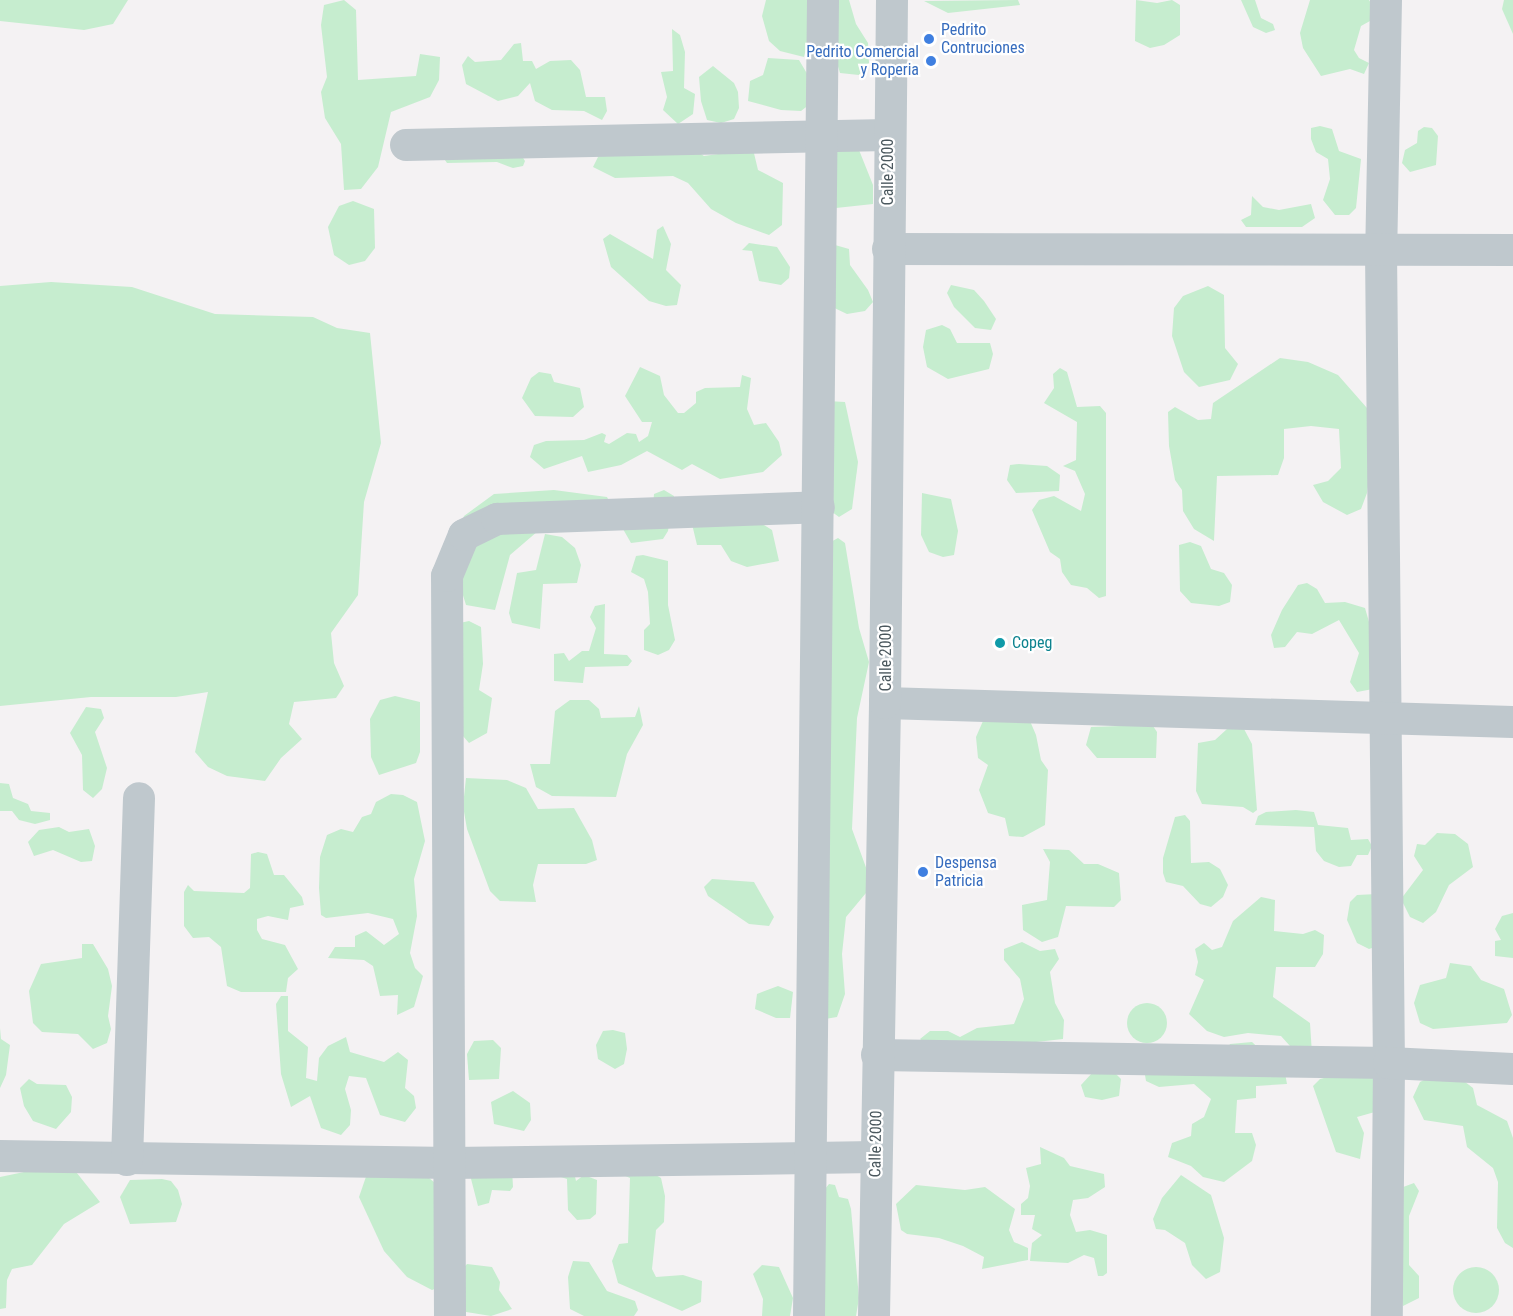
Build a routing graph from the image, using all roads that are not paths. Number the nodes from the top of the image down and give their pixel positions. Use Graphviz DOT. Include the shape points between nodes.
graph roads {
  1 [pos="824,0"];
  2 [pos="892,0"];
  3 [pos="1386,0"];
  4 [pos="888,135"];
  5 [pos="822,138"];
  6 [pos="406,145"];
  7 [pos="888,249"];
  8 [pos="1381,250"];
  9 [pos="1513,250"];
  10 [pos="819,507"];
  11 [pos="885,703"];
  12 [pos="1384,719"];
  13 [pos="1513,722"];
  14 [pos="139,798"];
  15 [pos="877,1055"];
  16 [pos="1389,1063"];
  17 [pos="1513,1069"];
  18 [pos="0,1155"];
  19 [pos="875,1157"];
  20 [pos="127,1160"];
  21 [pos="811,1160"];
  22 [pos="451,1163"];
  23 [pos="450,1316"];
  24 [pos="809,1316"];
  25 [pos="874,1316"];
  26 [pos="1387,1316"];
  1 -- 5 [label="street"];
  2 -- 4 [label="street, Calle 2000"];
  3 -- 8 [label="street"];
  4 -- 5 [label="street"];
  4 -- 7 [label="street, Calle 2000"];
  5 -- 6 [label="street"];
  5 -- 10 [label="street"];
  7 -- 8 [label="street"];
  7 -- 11 [label="street, Calle 2000"];
  8 -- 9 [label="street"];
  8 -- 12 [label="street"];
  10 -- 21 [label="street"];
  10 -- 22 [label="street" via="497,519 464,536 447,576"];
  11 -- 12 [label="street"];
  11 -- 15 [label="street, Calle 2000"];
  12 -- 13 [label="street"];
  12 -- 16 [label="street"];
  14 -- 20 [label="street"];
  15 -- 16 [label="street"];
  15 -- 19 [label="street, Calle 2000"];
  16 -- 17 [label="street"];
  16 -- 26 [label="street"];
  18 -- 20 [label="street"];
  19 -- 21 [label="street"];
  19 -- 25 [label="street, Calle 2000"];
  20 -- 22 [label="street"];
  21 -- 22 [label="street"];
  21 -- 24 [label="street"];
  22 -- 23 [label="street"];
}
